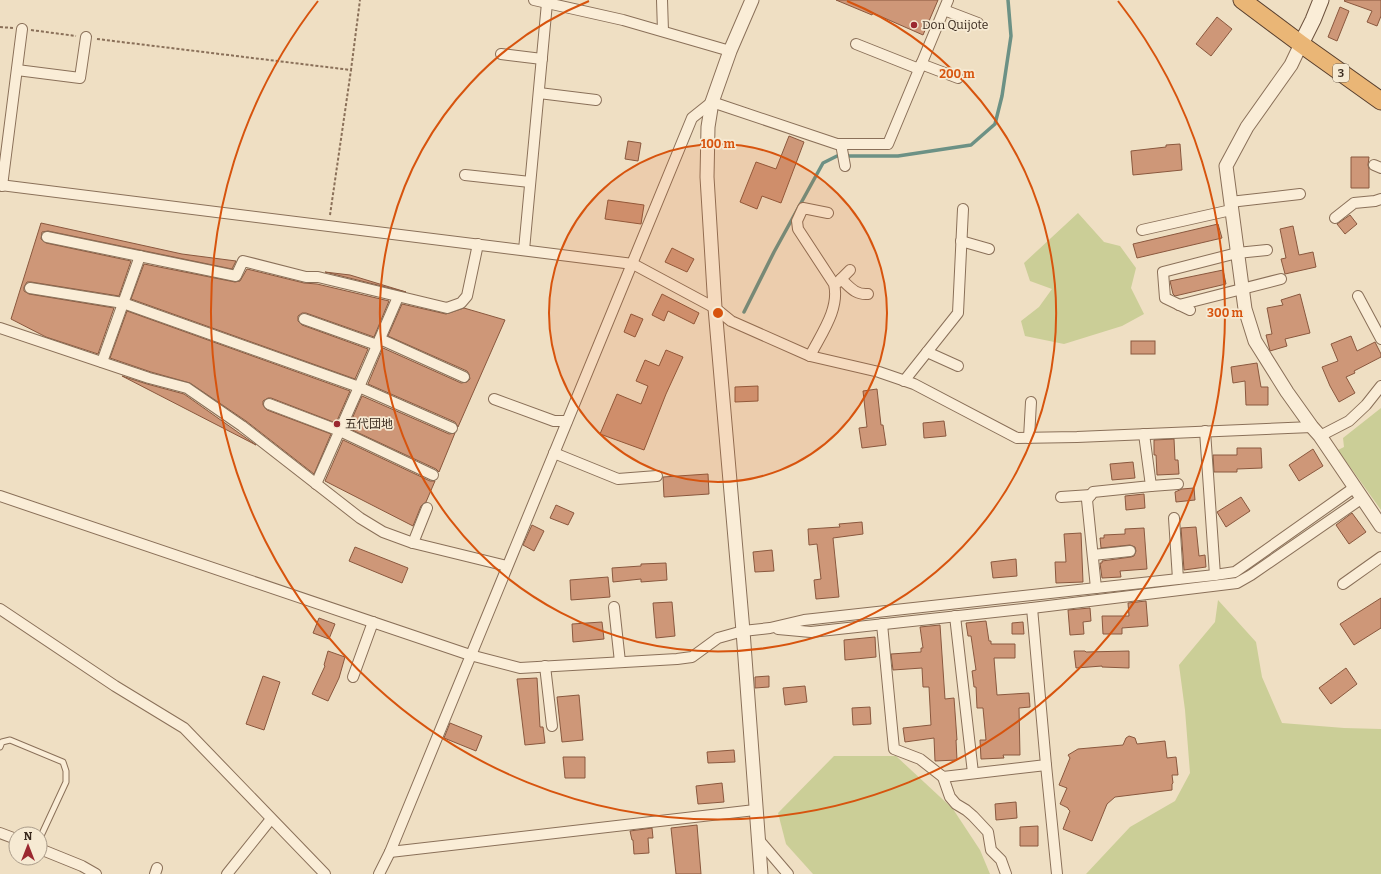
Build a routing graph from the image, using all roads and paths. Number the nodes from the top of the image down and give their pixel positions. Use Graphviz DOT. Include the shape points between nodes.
graph roads {
  1 [pos="360,0"];
  2 [pos="534,0"];
  3 [pos="662,0"];
  4 [pos="752,0"];
  5 [pos="1242,0"];
  6 [pos="1321,0"];
  7 [pos="547,3"];
  8 [pos="575,4"];
  9 [pos="946,5"];
  10 [pos="978,23"];
  11 [pos="0,27"];
  12 [pos="22,29"];
  13 [pos="663,31"];
  14 [pos="86,37"];
  15 [pos="856,44"];
  16 [pos="1301,44"];
  17 [pos="730,51"];
  18 [pos="501,54"];
  19 [pos="542,59"];
  20 [pos="920,67"];
  21 [pos="17,70"];
  22 [pos="351,70"];
  23 [pos="958,78"];
  24 [pos="538,93"];
  25 [pos="596,100"];
  26 [pos="1381,101"];
  27 [pos="712,102"];
  28 [pos="842,146"];
  29 [pos="845,165"];
  30 [pos="465,175"];
  31 [pos="530,182"];
  32 [pos="1,186"];
  33 [pos="1300,194"];
  34 [pos="1381,199"];
  35 [pos="1231,206"];
  36 [pos="963,209"];
  37 [pos="828,213"];
  38 [pos="1335,218"];
  39 [pos="328,226"];
  40 [pos="1142,230"];
  41 [pos="47,237"];
  42 [pos="961,241"];
  43 [pos="478,244"];
  44 [pos="989,249"];
  45 [pos="524,250"];
  46 [pos="1267,250"];
  47 [pos="1237,253"];
  48 [pos="140,256"];
  49 [pos="633,264"];
  50 [pos="850,270"];
  51 [pos="1281,279"];
  52 [pos="838,283"];
  53 [pos="30,288"];
  54 [pos="1242,290"];
  55 [pos="868,294"];
  56 [pos="1358,296"];
  57 [pos="398,297"];
  58 [pos="123,303"];
  59 [pos="1179,305"];
  60 [pos="715,308"];
  61 [pos="1190,310"];
  62 [pos="304,319"];
  63 [pos="0,328"];
  64 [pos="1381,339"];
  65 [pos="379,342"];
  66 [pos="927,352"];
  67 [pos="810,356"];
  68 [pos="102,362"];
  69 [pos="958,366"];
  70 [pos="464,377"];
  71 [pos="904,381"];
  72 [pos="1381,386"];
  73 [pos="359,387"];
  74 [pos="494,399"];
  75 [pos="1031,402"];
  76 [pos="269,404"];
  77 [pos="567,421"];
  78 [pos="452,428"];
  79 [pos="340,431"];
  80 [pos="1205,432"];
  81 [pos="1316,432"];
  82 [pos="1144,434"];
  83 [pos="1029,438"];
  84 [pos="554,453"];
  85 [pos="432,475"];
  86 [pos="657,476"];
  87 [pos="316,484"];
  88 [pos="1178,484"];
  89 [pos="1151,486"];
  90 [pos="1358,493"];
  91 [pos="1091,495"];
  92 [pos="0,496"];
  93 [pos="1061,497"];
  94 [pos="427,508"];
  95 [pos="1174,518"];
  96 [pos="1381,526"];
  97 [pos="413,542"];
  98 [pos="1130,551"];
  99 [pos="1093,555"];
  100 [pos="1381,557"];
  101 [pos="507,566"];
  102 [pos="1215,575"];
  103 [pos="1178,579"];
  104 [pos="1343,584"];
  105 [pos="1096,588"];
  106 [pos="614,607"];
  107 [pos="1032,608"];
  108 [pos="0,609"];
  109 [pos="955,616"];
  110 [pos="373,622"];
  111 [pos="882,624"];
  112 [pos="770,628"];
  113 [pos="743,631"];
  114 [pos="470,655"];
  115 [pos="620,662"];
  116 [pos="545,666"];
  117 [pos="353,677"];
  118 [pos="552,726"];
  119 [pos="0,747"];
  120 [pos="1046,765"];
  121 [pos="973,773"];
  122 [pos="943,777"];
  123 [pos="755,810"];
  124 [pos="271,818"];
  125 [pos="46,826"];
  126 [pos="758,839"];
  127 [pos="48,852"];
  128 [pos="390,852"];
  129 [pos="96,874"];
  130 [pos="227,874"];
  131 [pos="325,874"];
  132 [pos="379,874"];
  133 [pos="761,874"];
  134 [pos="788,874"];
  135 [pos="1006,874"];
  136 [pos="1057,874"];
  1 -- 22 [label="path"];
  2 -- 7 [label="street"];
  3 -- 13 [label="street"];
  4 -- 17 [label="street"];
  5 -- 16 [label="highway, 3"];
  6 -- 16 [label="main road"];
  7 -- 8 [label="street"];
  7 -- 19 [label="street"];
  8 -- 13 [label="street"];
  9 -- 10 [label="street"];
  9 -- 20 [label="street"];
  11 -- 12 [label="path"];
  12 -- 14 [label="path"];
  12 -- 21 [label="street"];
  13 -- 17 [label="street"];
  14 -- 21 [label="street" via="80,78"];
  14 -- 22 [label="path"];
  15 -- 20 [label="street"];
  16 -- 26 [label="highway, 3"];
  16 -- 35 [label="street" via="1291,65 1247,127 1226,166"];
  17 -- 27 [label="street"];
  18 -- 19 [label="street"];
  19 -- 24 [label="street"];
  20 -- 23 [label="street"];
  20 -- 28 [label="street" via="888,144"];
  21 -- 32 [label="street"];
  22 -- 39 [label="path"];
  24 -- 25 [label="street"];
  24 -- 31 [label="street"];
  27 -- 28 [label="street"];
  27 -- 49 [label="street" via="692,118"];
  27 -- 60 [label="street" via="708,127 707,177"];
  28 -- 29 [label="street"];
  30 -- 31 [label="street"];
  31 -- 45 [label="street"];
  32 -- 39 [label="street"];
  33 -- 35 [label="street"];
  34 -- 38 [label="street" via="1354,203"];
  35 -- 40 [label="street"];
  35 -- 47 [label="street"];
  36 -- 42 [label="street"];
  37 -- 52 [label="street" via="803,208 797,221 798,229"];
  39 -- 43 [label="street"];
  41 -- 48 [label="street"];
  42 -- 44 [label="street"];
  42 -- 66 [label="street" via="958,313"];
  43 -- 45 [label="street"];
  43 -- 57 [label="street" via="467,296 461,303 447,308"];
  45 -- 49 [label="street"];
  46 -- 47 [label="street"];
  47 -- 54 [label="street"];
  47 -- 59 [label="street" via="1163,272 1165,298"];
  48 -- 57 [label="street" via="236,276 243,260"];
  48 -- 58 [label="street"];
  49 -- 60 [label="street"];
  49 -- 77 [label="street"];
  50 -- 52 [label="street"];
  51 -- 54 [label="street"];
  52 -- 55 [label="street" via="861,295"];
  52 -- 67 [label="street" via="834,307"];
  53 -- 58 [label="street"];
  54 -- 59 [label="street"];
  54 -- 81 [label="street" via="1255,341"];
  56 -- 64 [label="street"];
  57 -- 65 [label="street"];
  58 -- 68 [label="street"];
  58 -- 73 [label="street"];
  59 -- 61 [label="street"];
  60 -- 67 [label="street" via="731,321"];
  60 -- 113 [label="street"];
  62 -- 65 [label="street"];
  63 -- 68 [label="street"];
  65 -- 70 [label="street"];
  65 -- 73 [label="street"];
  66 -- 69 [label="street"];
  66 -- 71 [label="street"];
  67 -- 71 [label="street" via="879,372"];
  68 -- 87 [label="street" via="187,388 242,426"];
  71 -- 83 [label="street" via="1017,438"];
  72 -- 81 [label="street" via="1349,421"];
  73 -- 78 [label="street"];
  73 -- 79 [label="street"];
  74 -- 77 [label="street" via="554,421"];
  75 -- 83 [label="street"];
  76 -- 79 [label="street"];
  77 -- 84 [label="street"];
  79 -- 85 [label="street"];
  79 -- 87 [label="street"];
  80 -- 81 [label="street"];
  80 -- 82 [label="street"];
  80 -- 102 [label="street"];
  81 -- 90 [label="street"];
  82 -- 83 [label="street"];
  82 -- 89 [label="street"];
  84 -- 86 [label="street" via="618,479"];
  84 -- 101 [label="street"];
  87 -- 97 [label="street" via="360,518 383,532"];
  88 -- 89 [label="street"];
  89 -- 91 [label="street" via="1093,492"];
  90 -- 96 [label="street"];
  90 -- 102 [label="street" via="1235,572"];
  90 -- 107 [label="street" via="1237,583"];
  91 -- 93 [label="street"];
  91 -- 99 [label="street" via="1087,500"];
  92 -- 110 [label="street"];
  94 -- 97 [label="street"];
  95 -- 103 [label="street"];
  97 -- 101 [label="street"];
  98 -- 99 [label="street"];
  99 -- 105 [label="street"];
  100 -- 104 [label="street"];
  101 -- 114 [label="street"];
  102 -- 103 [label="street"];
  103 -- 105 [label="street"];
  105 -- 112 [label="street" via="804,620"];
  106 -- 115 [label="street"];
  107 -- 109 [label="street"];
  107 -- 120 [label="street"];
  108 -- 124 [label="street" via="115,686 184,728"];
  109 -- 111 [label="street"];
  109 -- 121 [label="street"];
  110 -- 114 [label="street"];
  110 -- 117 [label="street"];
  111 -- 112 [label="street" via="811,632"];
  111 -- 122 [label="street" via="894,749 920,759"];
  112 -- 113 [label="street"];
  113 -- 115 [label="street" via="718,638 692,656"];
  113 -- 123 [label="street"];
  114 -- 116 [label="street" via="520,668"];
  114 -- 128 [label="street"];
  115 -- 116 [label="street"];
  116 -- 118 [label="street"];
  119 -- 125 [label="lane" via="2,742 10,740 63,762 66,782"];
  120 -- 121 [label="street"];
  120 -- 136 [label="street"];
  121 -- 122 [label="street"];
  122 -- 135 [label="street" via="950,797 974,816 988,832 991,850 1001,860"];
  123 -- 126 [label="street"];
  123 -- 128 [label="street"];
  124 -- 130 [label="street"];
  124 -- 131 [label="street"];
  126 -- 133 [label="street"];
  126 -- 134 [label="street"];
  127 -- 129 [label="street"];
  128 -- 132 [label="street"];
}
